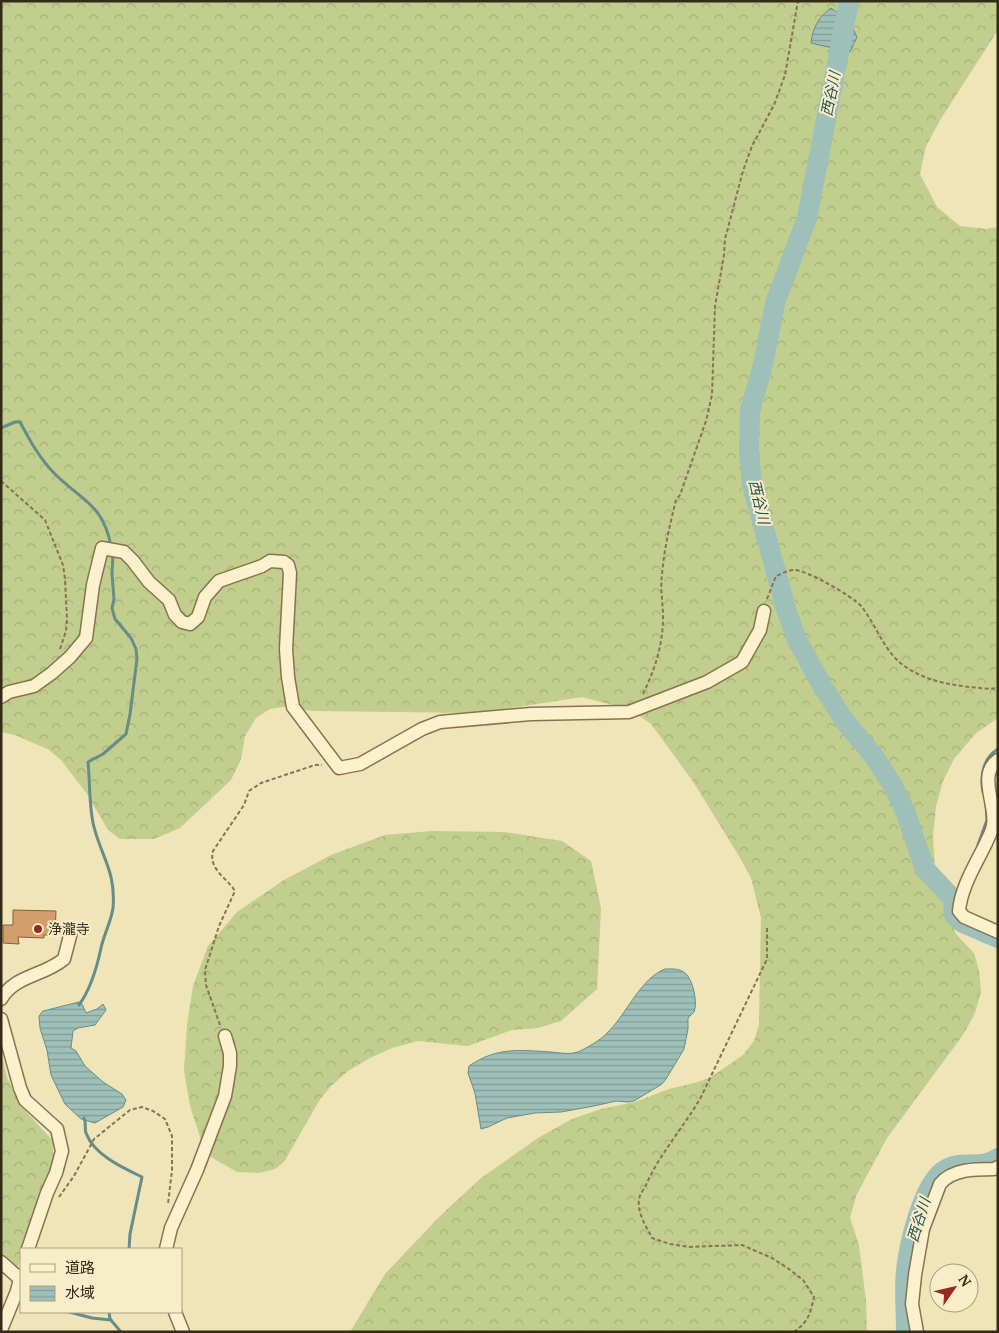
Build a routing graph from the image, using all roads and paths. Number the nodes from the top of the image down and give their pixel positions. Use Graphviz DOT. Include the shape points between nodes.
graph roads {
  1 [pos="798,1"];
  2 [pos="1,480"];
  3 [pos="764,611"];
  4 [pos="52,673"];
  5 [pos="998,688"];
  6 [pos="1,697"];
  7 [pos="636,710"];
  8 [pos="998,760"];
  9 [pos="339,768"];
  10 [pos="767,928"];
  11 [pos="71,932"];
  12 [pos="998,932"];
  13 [pos="1,998"];
  14 [pos="1,1020"];
  15 [pos="225,1036"];
  16 [pos="998,1167"];
  17 [pos="57,1200"];
  18 [pos="167,1205"];
  19 [pos="28,1248"];
  20 [pos="166,1248"];
  21 [pos="1,1262"];
  22 [pos="20,1277"];
  23 [pos="175,1313"];
  24 [pos="1,1330"];
  25 [pos="183,1332"];
  26 [pos="794,1332"];
  27 [pos="917,1332"];
  1 -- 7 [label="path" via="785,76 752,146 724,239 715,306 712,395 669,529 662,576 661,640 655,669"];
  2 -- 4 [label="path" via="45,520 63,565 66,631"];
  3 -- 5 [label="path" via="776,576 793,570 809,573 860,605 902,664 943,684"];
  3 -- 7 [label="street" via="760,630 742,662 707,682"];
  4 -- 6 [label="street" via="34,686"];
  4 -- 9 [label="street" via="86,638 102,548 124,552 148,582 169,600 175,615 190,624 198,616 205,597 219,581 270,561 284,562 290,573 286,649 293,707"];
  7 -- 9 [label="street" via="440,722 383,749 360,764"];
  8 -- 12 [label="street" via="988,775 993,828 962,895 959,911 964,917"];
  9 -- 15 [label="path" via="315,765 253,787 213,852 215,867 235,891 219,926 205,970 206,985"];
  10 -- 26 [label="path" via="766,959 702,1098 662,1155 639,1198 641,1217 652,1238 689,1247 742,1245 772,1258 803,1280 814,1297 810,1316"];
  11 -- 13 [label="street" via="64,959 15,983"];
  14 -- 19 [label="street" via="25,1100 56,1129 62,1151"];
  15 -- 20 [label="street" via="230,1066 225,1096 171,1228"];
  16 -- 27 [label="street" via="956,1173 940,1184 923,1229 915,1274 912,1304"];
  17 -- 18 [label="path" via="91,1144 104,1129 133,1108 147,1108 168,1124 172,1136"];
  21 -- 22 [label="street"];
  22 -- 24 [label="street"];
  23 -- 25 [label="street"];
}
